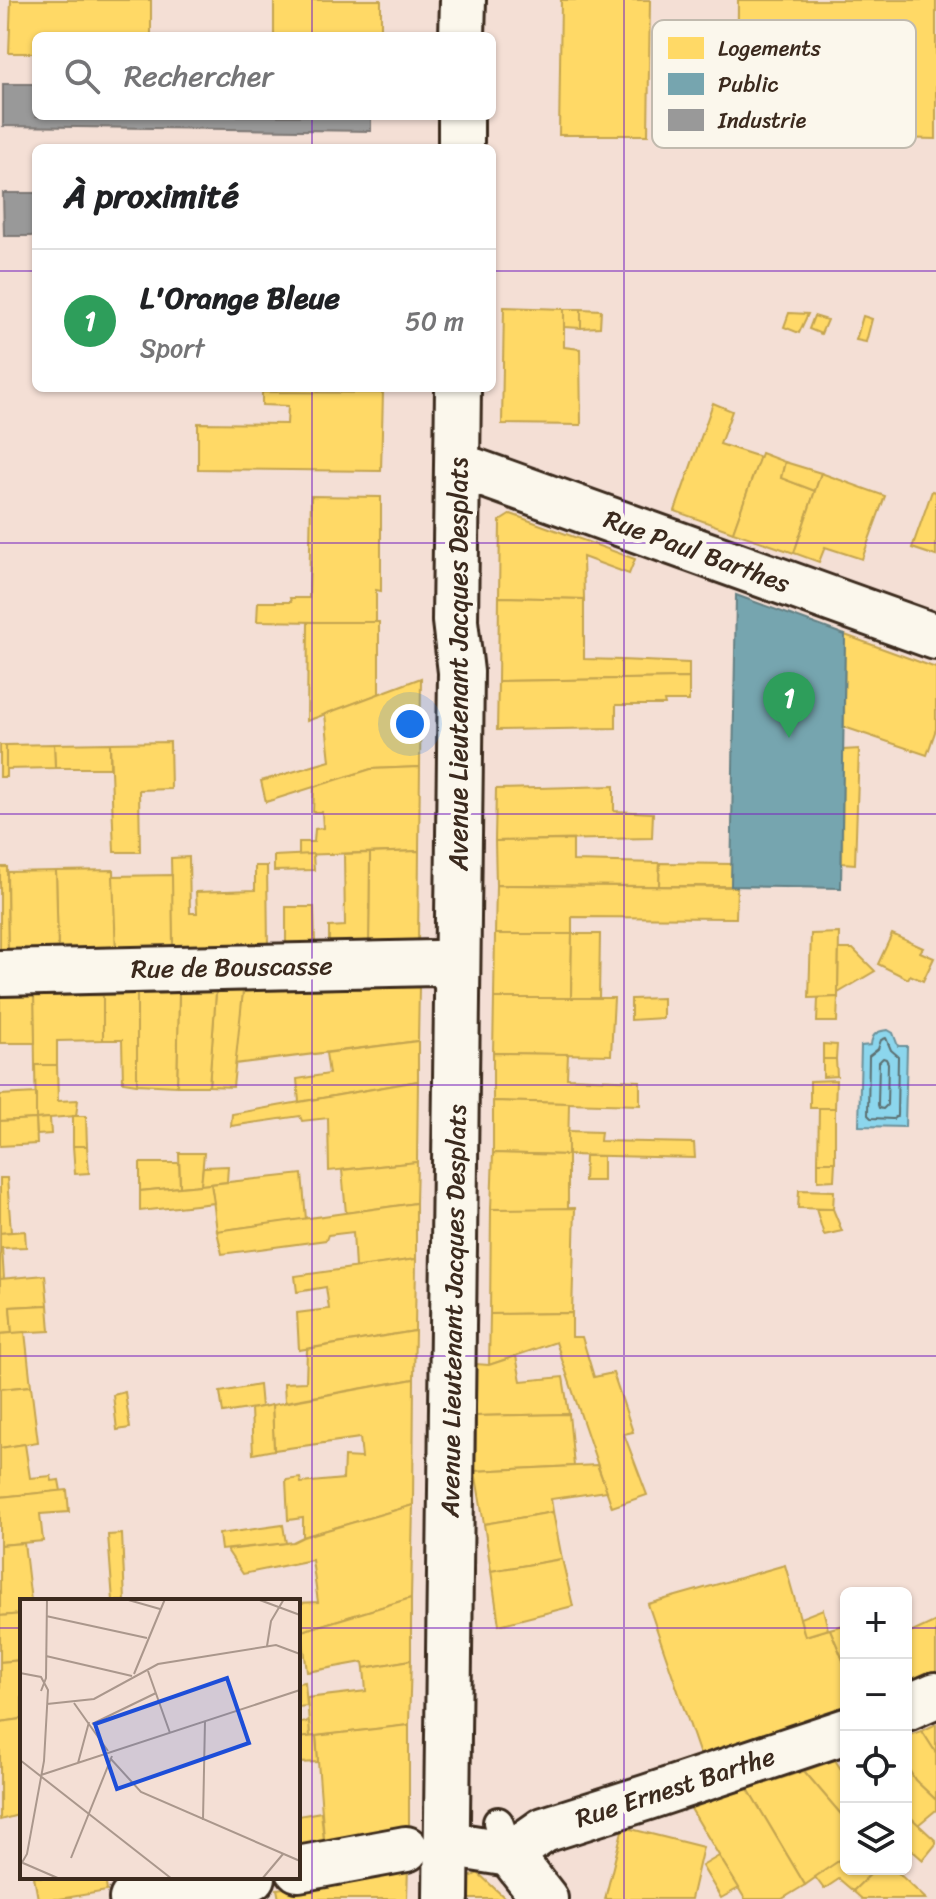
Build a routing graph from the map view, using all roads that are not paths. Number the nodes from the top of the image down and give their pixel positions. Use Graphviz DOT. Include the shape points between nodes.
graph roads {
  1 [pos="463,0"];
  2 [pos="462,32"];
  3 [pos="461,120"];
  4 [pos="461,144"];
  5 [pos="458,392"];
  6 [pos="457,470"];
  7 [pos="936,637"];
  8 [pos="0,973"];
  9 [pos="457,981"];
  10 [pos="936,1695"];
  11 [pos="912,1705"];
  12 [pos="840,1733"];
  13 [pos="406,1849"];
  14 [pos="300,1869"];
  15 [pos="242,1879"];
  16 [pos="132,1899"];
  17 [pos="446,1899"];
  18 [pos="545,1899"];
  1 -- 2 [label="street"];
  3 -- 4 [label="street"];
  5 -- 6 [label="street, Avenue Lieutenant Jacques Desplats"];
  6 -- 7 [label="street, Rue Paul Barthes" via="474,471"];
  6 -- 9 [label="street, Avenue Lieutenant Jacques Desplats"];
  8 -- 9 [label="street, Rue de Bouscasse" via="435,963 448,968"];
  9 -- 17 [label="street, Avenue Lieutenant Jacques Desplats"];
  10 -- 11 [label="street"];
  12 -- 18 [label="street, Rue Ernest Barthe" via="544,1830 491,1841"];
  13 -- 14 [label="street"];
  15 -- 16 [label="street"];
}
